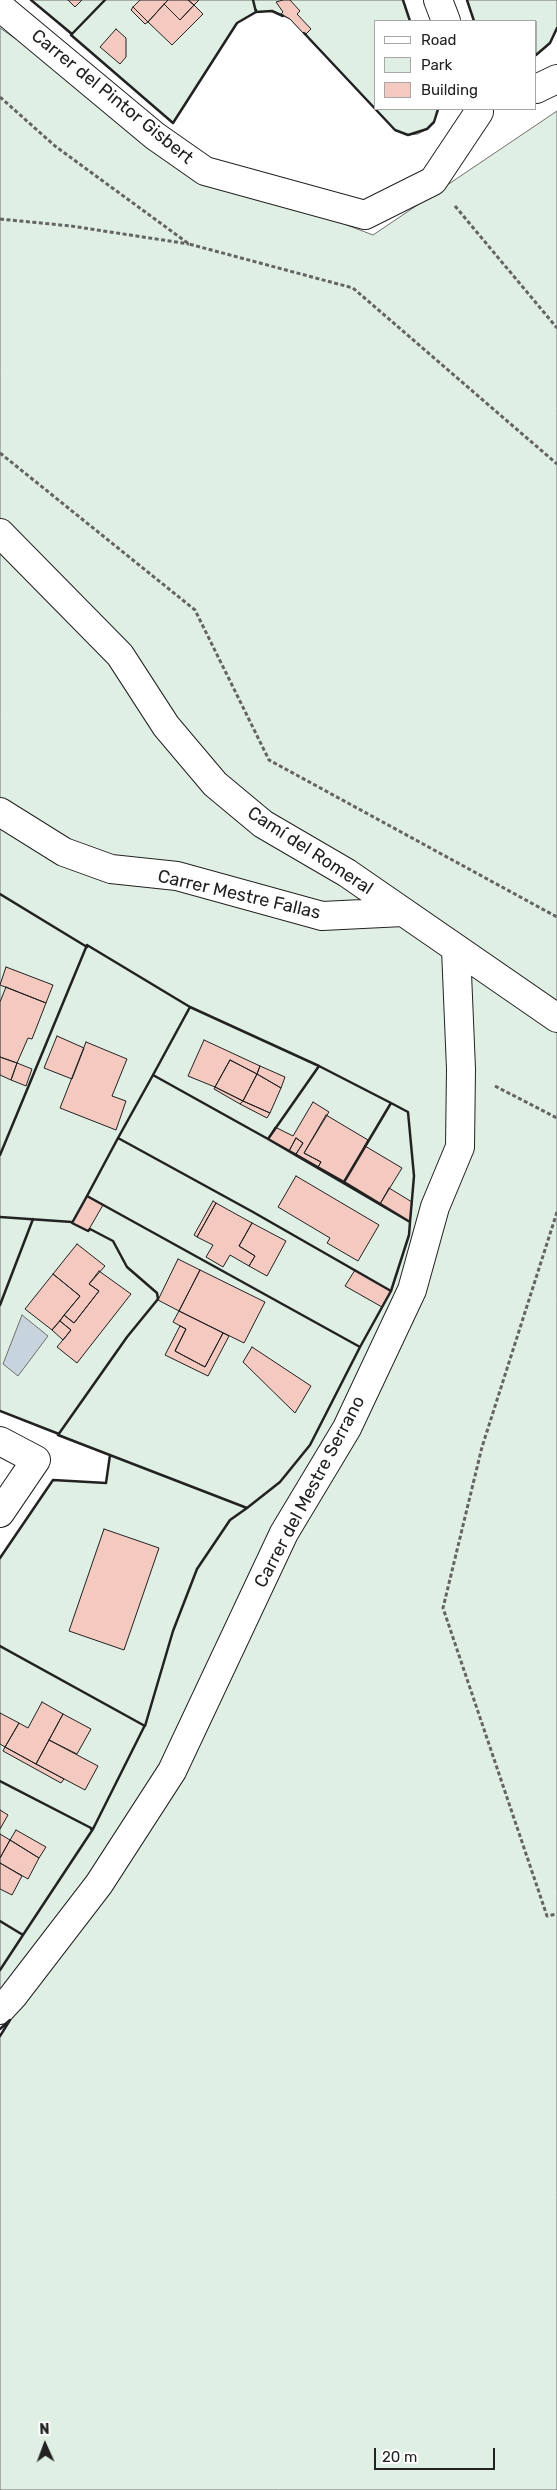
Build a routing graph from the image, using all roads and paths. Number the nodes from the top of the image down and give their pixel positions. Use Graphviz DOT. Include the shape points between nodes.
graph roads {
  1 [pos="438,0"];
  2 [pos="0,7"];
  3 [pos="446,20"];
  4 [pos="557,79"];
  5 [pos="537,89"];
  6 [pos="0,97"];
  7 [pos="481,110"];
  8 [pos="433,181"];
  9 [pos="0,219"];
  10 [pos="189,244"];
  11 [pos="557,328"];
  12 [pos="0,453"];
  13 [pos="557,464"];
  14 [pos="0,533"];
  15 [pos="0,812"];
  16 [pos="403,912"];
  17 [pos="557,917"];
  18 [pos="456,949"];
  19 [pos="557,1018"];
  20 [pos="461,1069"];
  21 [pos="557,1118"];
  22 [pos="557,1212"];
  23 [pos="0,1441"];
  24 [pos="0,1514"];
  25 [pos="557,1914"];
  26 [pos="0,2010"];
  1 -- 3 [label="street"];
  2 -- 8 [label="street, Carrer del Pintor Gisbert" via="155,136 205,171 365,215"];
  4 -- 5 [label="street"];
  6 -- 10 [label="path" via="55,146"];
  7 -- 8 [label="street, Carrer del Pintor Gisbert"];
  8 -- 11 [label="path"];
  9 -- 10 [label="path"];
  10 -- 13 [label="path" via="353,288"];
  12 -- 17 [label="path" via="195,610 269,760"];
  14 -- 16 [label="street, Camí del Romeral" via="120,655 166,726 215,784 263,824 347,873"];
  15 -- 16 [label="street, Carrer Mestre Fallas" via="64,852 111,870 177,876 322,916"];
  16 -- 18 [label="street, Camí del Romeral"];
  18 -- 19 [label="street, Camí del Romeral"];
  18 -- 20 [label="street, Carrer del Mestre Serrano"];
  20 -- 21 [label="path"];
  20 -- 26 [label="street, Carrer del Mestre Serrano" via="460,1147 435,1207 412,1290 347,1428 284,1533 172,1771 99,1884"];
  22 -- 25 [label="path" via="482,1447 442,1608 547,1916"];
  23 -- 24 [label="street" via="36,1460"];
}
